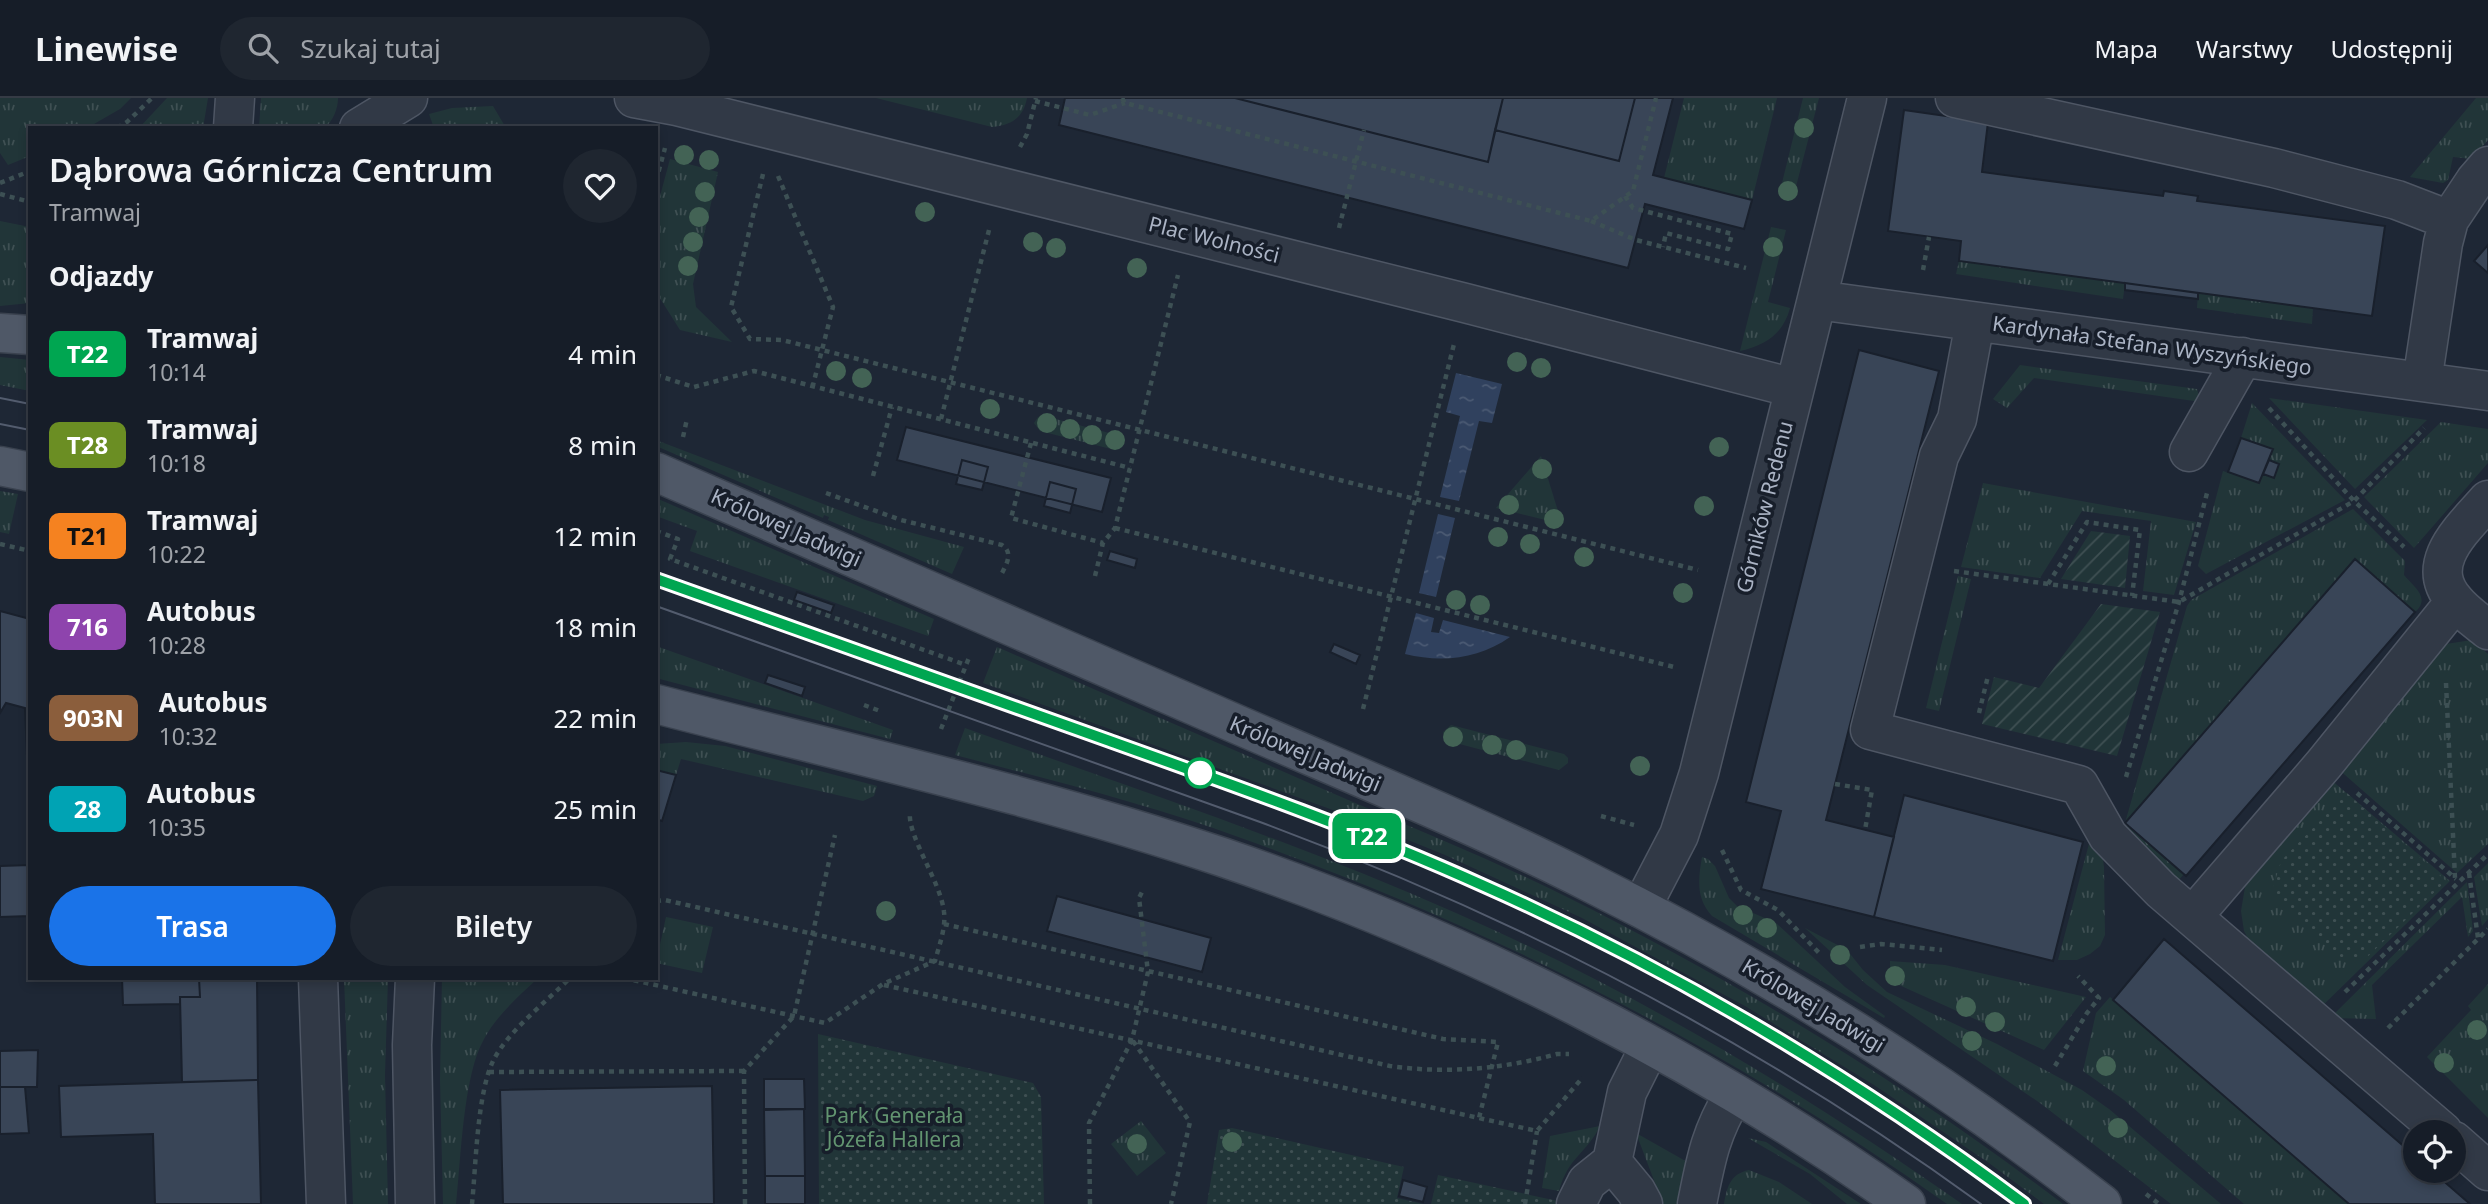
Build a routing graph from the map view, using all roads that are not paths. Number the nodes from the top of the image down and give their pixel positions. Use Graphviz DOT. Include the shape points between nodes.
graph roads {
  1 [pos="235,98"];
  2 [pos="408,98"];
  3 [pos="634,98"];
  4 [pos="1867,98"];
  5 [pos="1955,98"];
  6 [pos="369,118"];
  7 [pos="233,126"];
  8 [pos="2488,166"];
  9 [pos="2449,220"];
  10 [pos="1817,300"];
  11 [pos="1975,322"];
  12 [pos="2243,357"];
  13 [pos="2422,382"];
  14 [pos="1794,388"];
  15 [pos="2476,389"];
  16 [pos="2189,452"];
  17 [pos="0,466"];
  18 [pos="28,472"];
  19 [pos="658,473"];
  20 [pos="2488,500"];
  21 [pos="2444,598"];
  22 [pos="2488,629"];
  23 [pos="668,712"];
  24 [pos="1642,908"];
  25 [pos="2193,916"];
  26 [pos="318,980"];
  27 [pos="415,980"];
  28 [pos="1650,1046"];
  29 [pos="1734,1094"];
  30 [pos="2429,1120"];
  31 [pos="2466,1152"];
  32 [pos="1612,1162"];
  33 [pos="2488,1171"];
  34 [pos="326,1204"];
  35 [pos="415,1204"];
  36 [pos="1576,1204"];
  37 [pos="1643,1204"];
  38 [pos="1697,1204"];
  39 [pos="1906,1204"];
  40 [pos="2102,1204"];
  1 -- 7 [label="street"];
  2 -- 6 [label="street"];
  3 -- 14 [label="street, Plac Wolności" via="772,142 1000,187"];
  4 -- 10 [label="street, Górników Redenu"];
  5 -- 9 [label="street" via="2274,168 2397,200"];
  8 -- 9 [label="street"];
  9 -- 13 [label="street"];
  10 -- 11 [label="street, Kardynała Stefana Wyszyńskiego"];
  10 -- 14 [label="street, Górników Redenu"];
  11 -- 12 [label="street, Kardynała Stefana Wyszyńskiego"];
  11 -- 25 [label="street" via="1957,419 1939,456 1870,730 2080,785 2108,836"];
  12 -- 13 [label="street, Kardynała Stefana Wyszyńskiego"];
  12 -- 16 [label="street"];
  13 -- 15 [label="street, Kardynała Stefana Wyszyńskiego"];
  14 -- 24 [label="street, Górników Redenu" via="1699,773 1679,835"];
  17 -- 18 [label="main road"];
  19 -- 24 [label="main road, Królowej Jadwigi" via="1412,801"];
  20 -- 21 [label="street" via="2447,551"];
  21 -- 22 [label="street"];
  21 -- 25 [label="street" via="2324,764"];
  23 -- 28 [label="main road" via="1093,816 1220,856 1453,948 1576,1005"];
  24 -- 40 [label="main road, Królowej Jadwigi" via="1883,1047 2012,1135"];
  25 -- 30 [label="street"];
  26 -- 34 [label="street"];
  27 -- 35 [label="street"];
  28 -- 29 [label="main road"];
  28 -- 32 [label="street" via="1627,1091"];
  29 -- 38 [label="street" via="1710,1141"];
  29 -- 39 [label="main road"];
  31 -- 33 [label="street"];
  32 -- 36 [label="street" via="1587,1182"];
  32 -- 37 [label="street"];
}
